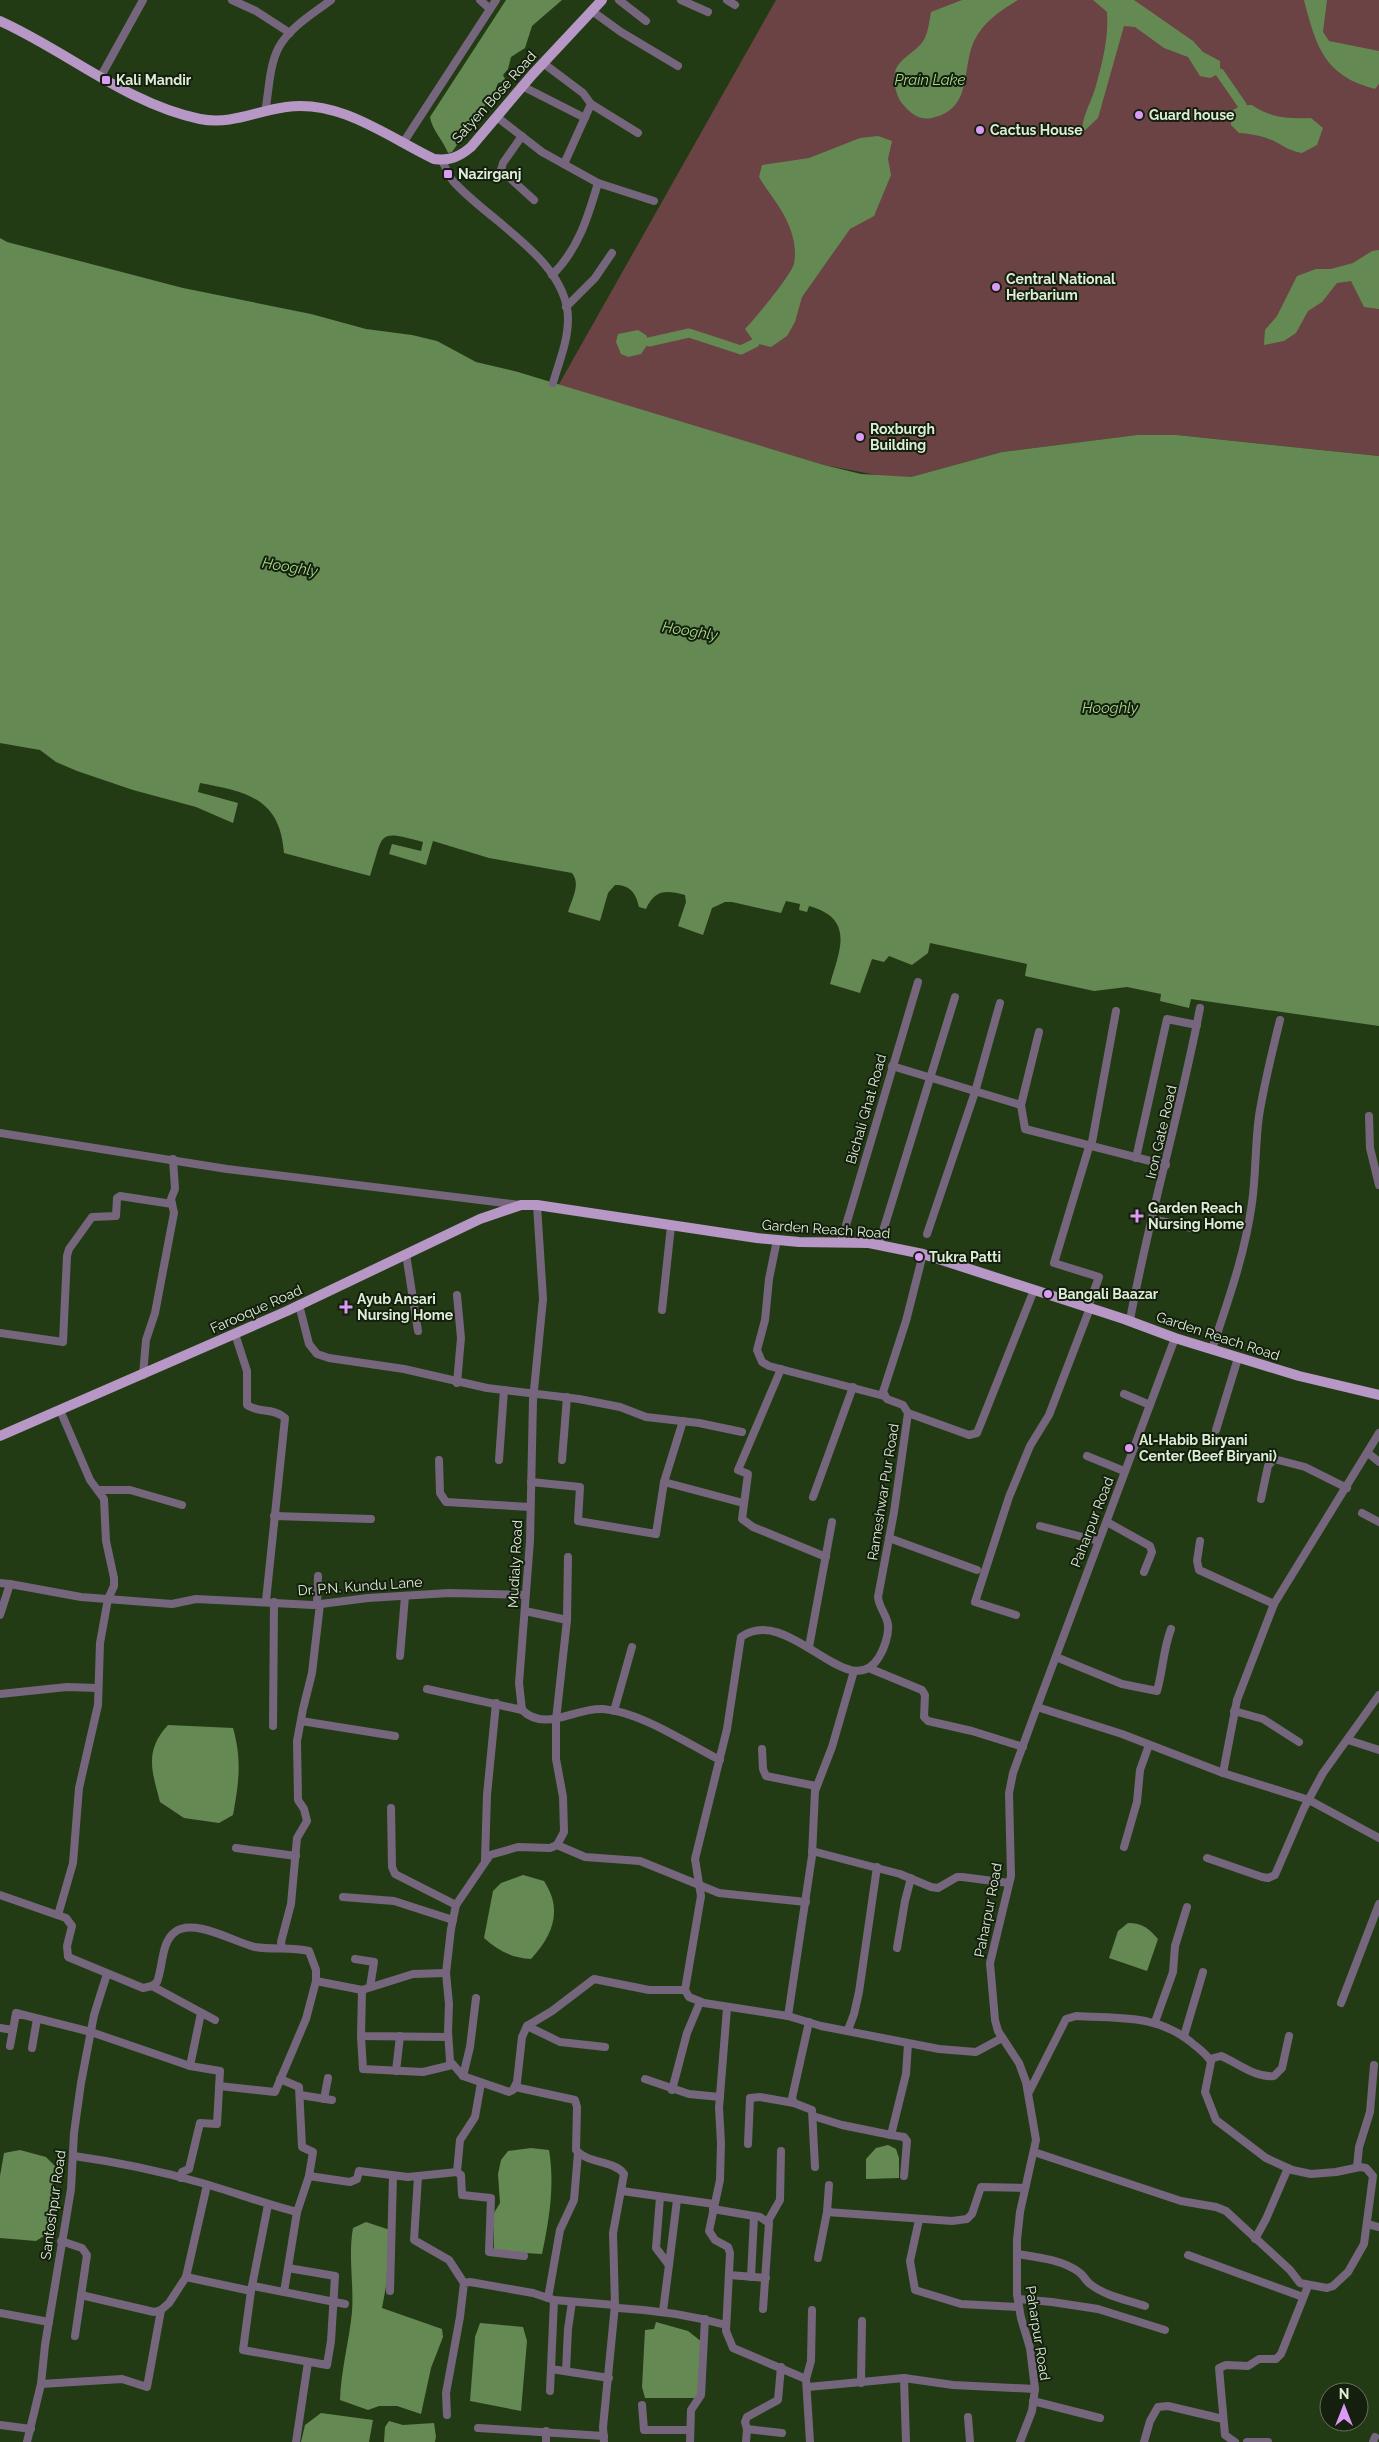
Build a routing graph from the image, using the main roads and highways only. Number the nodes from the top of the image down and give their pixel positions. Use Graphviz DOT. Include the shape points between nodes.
graph roads {
  1 [pos="602,0"];
  2 [pos="0,21"];
  3 [pos="521,1205"];
  4 [pos="1378,1393"];
  5 [pos="0,1436"];
  1 -- 2 [label="main road, Satyen Bose Road" via="462,154 442,160 434,160 355,119 321,108 286,107 234,120 201,119 155,106"];
  3 -- 4 [label="main road, Garden Reach Road" via="777,1240 879,1244 923,1254 1238,1358 1299,1376"];
  3 -- 5 [label="main road, Farooque Road" via="480,1219 235,1334"];
}
